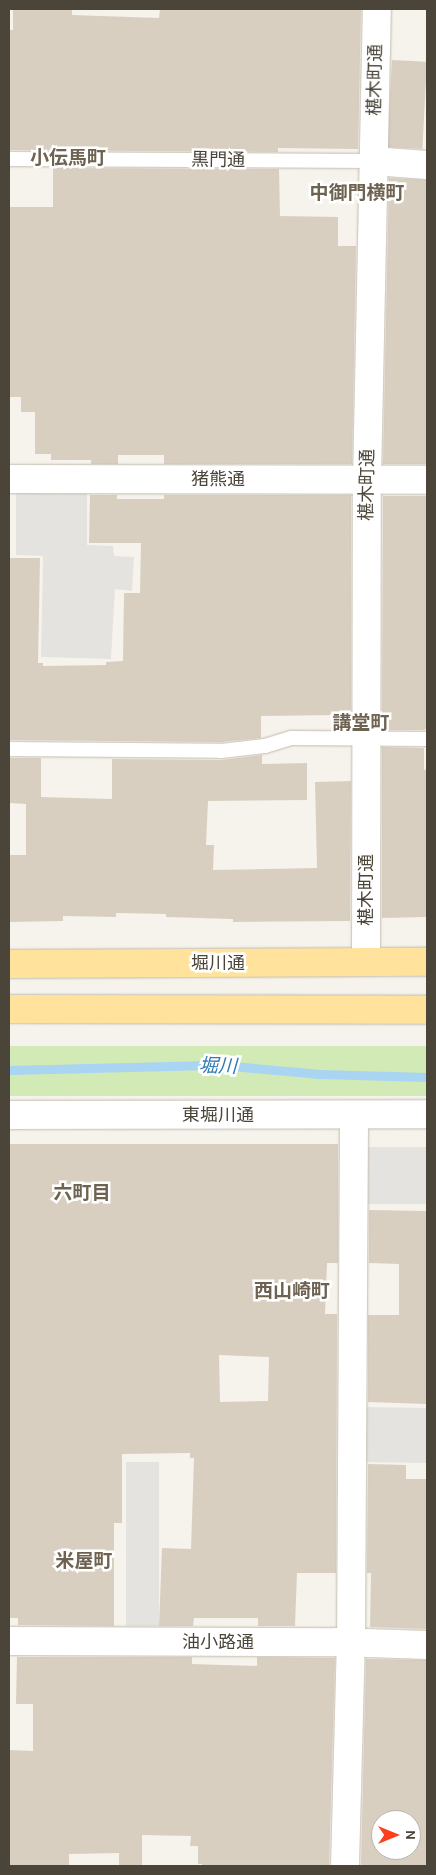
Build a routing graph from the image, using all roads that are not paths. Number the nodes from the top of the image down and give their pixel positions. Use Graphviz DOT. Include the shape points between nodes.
graph roads {
  1 [pos="377,9"];
  2 [pos="9,159"];
  3 [pos="373,161"];
  4 [pos="427,165"];
  5 [pos="9,479"];
  6 [pos="366,480"];
  7 [pos="427,480"];
  8 [pos="366,738"];
  9 [pos="427,739"];
  10 [pos="9,749"];
  11 [pos="366,961"];
  12 [pos="427,962"];
  13 [pos="9,964"];
  14 [pos="9,1010"];
  15 [pos="427,1010"];
  16 [pos="427,1114"];
  17 [pos="9,1115"];
  18 [pos="354,1115"];
  19 [pos="9,1641"];
  20 [pos="351,1643"];
  21 [pos="427,1645"];
  22 [pos="345,1866"];
  1 -- 3 [label="street, 椹木町通"];
  2 -- 3 [label="lane, 黒門通"];
  3 -- 4 [label="street, 黒門通"];
  3 -- 6 [label="street, 椹木町通"];
  5 -- 6 [label="street, 猪熊通"];
  6 -- 7 [label="street, 猪熊通"];
  6 -- 8 [label="street, 椹木町通"];
  8 -- 9 [label="lane"];
  8 -- 10 [label="lane" via="292,738 265,746 221,751"];
  8 -- 11 [label="street, 椹木町通"];
  11 -- 12 [label="main road, 堀川通"];
  11 -- 13 [label="main road, 堀川通"];
  14 -- 15 [label="main road"];
  16 -- 18 [label="street, 東堀川通"];
  17 -- 18 [label="street, 東堀川通"];
  18 -- 20 [label="street"];
  19 -- 20 [label="street, 油小路通"];
  20 -- 21 [label="street, 油小路通"];
  20 -- 22 [label="street"];
}
